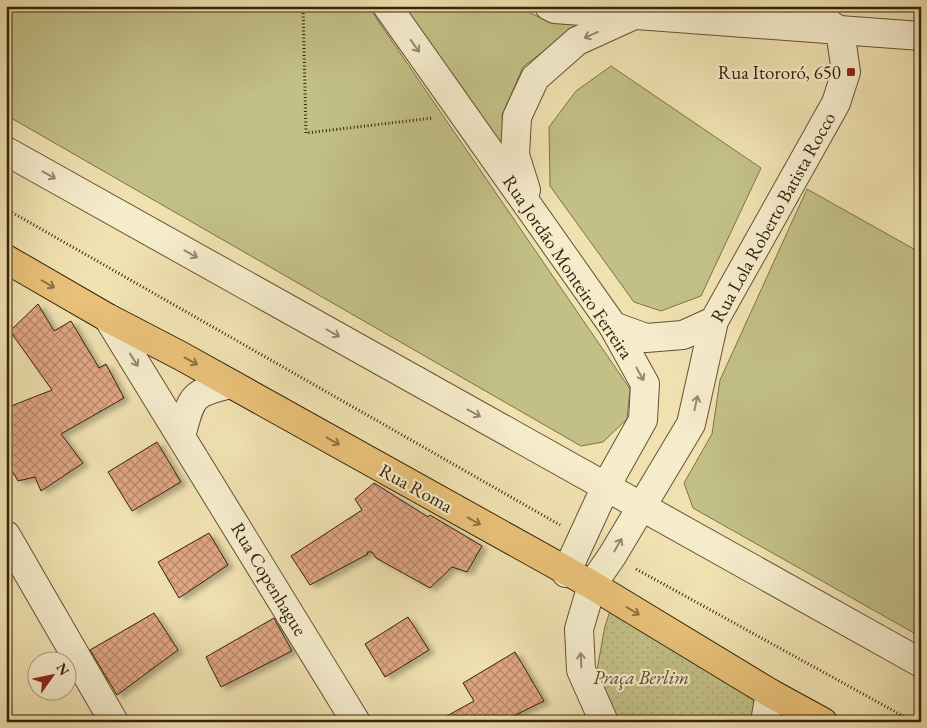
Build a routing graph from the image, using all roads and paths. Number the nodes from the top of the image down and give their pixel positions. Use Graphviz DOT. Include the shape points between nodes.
graph roads {
  1 [pos="303,6"];
  2 [pos="387,6"];
  3 [pos="804,6"];
  4 [pos="554,7"];
  5 [pos="635,15"];
  6 [pos="840,31"];
  7 [pos="921,36"];
  8 [pos="463,115"];
  9 [pos="6,151"];
  10 [pos="6,209"];
  11 [pos="535,218"];
  12 [pos="6,259"];
  13 [pos="108,318"];
  14 [pos="714,321"];
  15 [pos="613,326"];
  16 [pos="231,384"];
  17 [pos="181,436"];
  18 [pos="606,486"];
  19 [pos="641,506"];
  20 [pos="6,535"];
  21 [pos="582,538"];
  22 [pos="612,556"];
  23 [pos="566,573"];
  24 [pos="592,586"];
  25 [pos="921,663"];
  26 [pos="770,693"];
  27 [pos="114,722"];
  28 [pos="356,722"];
  29 [pos="604,722"];
  30 [pos="765,722"];
  31 [pos="823,722"];
  32 [pos="914,722"];
  1 -- 8 [label="path" via="306,133"];
  2 -- 8 [label="street, Rua Jordão Monteiro Ferreira, one-way"];
  3 -- 6 [label="street"];
  4 -- 5 [label="street"];
  5 -- 6 [label="street"];
  5 -- 11 [label="street, one-way" via="577,42 535,78 517,117 515,155"];
  6 -- 7 [label="street"];
  6 -- 14 [label="street, Rua Lola Roberto Batista Rocco" via="846,72 836,103"];
  8 -- 11 [label="street, Rua Jordão Monteiro Ferreira"];
  9 -- 18 [label="street, one-way"];
  10 -- 21 [label="path"];
  11 -- 15 [label="street, Rua Jordão Monteiro Ferreira"];
  12 -- 13 [label="main road, Rua Roma, one-way"];
  13 -- 16 [label="main road, Rua Roma, one-way"];
  13 -- 17 [label="street, Rua Copenhague, one-way"];
  14 -- 15 [label="street" via="683,336 646,338"];
  19 -- 14 [label="street, Rua Lola Roberto Batista Rocco, one-way" via="691,424"];
  15 -- 18 [label="street, Rua Jordão Monteiro Ferreira, one-way" via="645,384 643,420"];
  16 -- 17 [label="street" via="200,393 190,402"];
  16 -- 23 [label="main road, Rua Roma, one-way"];
  17 -- 28 [label="street, Rua Copenhague"];
  18 -- 19 [label="street"];
  18 -- 21 [label="street, Rua Jordão Monteiro Ferreira"];
  22 -- 19 [label="street, Rua Lola Roberto Batista Rocco, one-way"];
  19 -- 25 [label="street"];
  20 -- 27 [label="street"];
  21 -- 23 [label="street, Rua Jordão Monteiro Ferreira"];
  22 -- 24 [label="street, Rua Lola Roberto Batista Rocco"];
  22 -- 32 [label="path"];
  23 -- 24 [label="main road, Rua Roma"];
  24 -- 26 [label="main road, Rua Roma, one-way"];
  29 -- 24 [label="street, one-way" via="581,670 579,629"];
  26 -- 30 [label="street"];
  26 -- 31 [label="main road, Rua Roma"];
}
